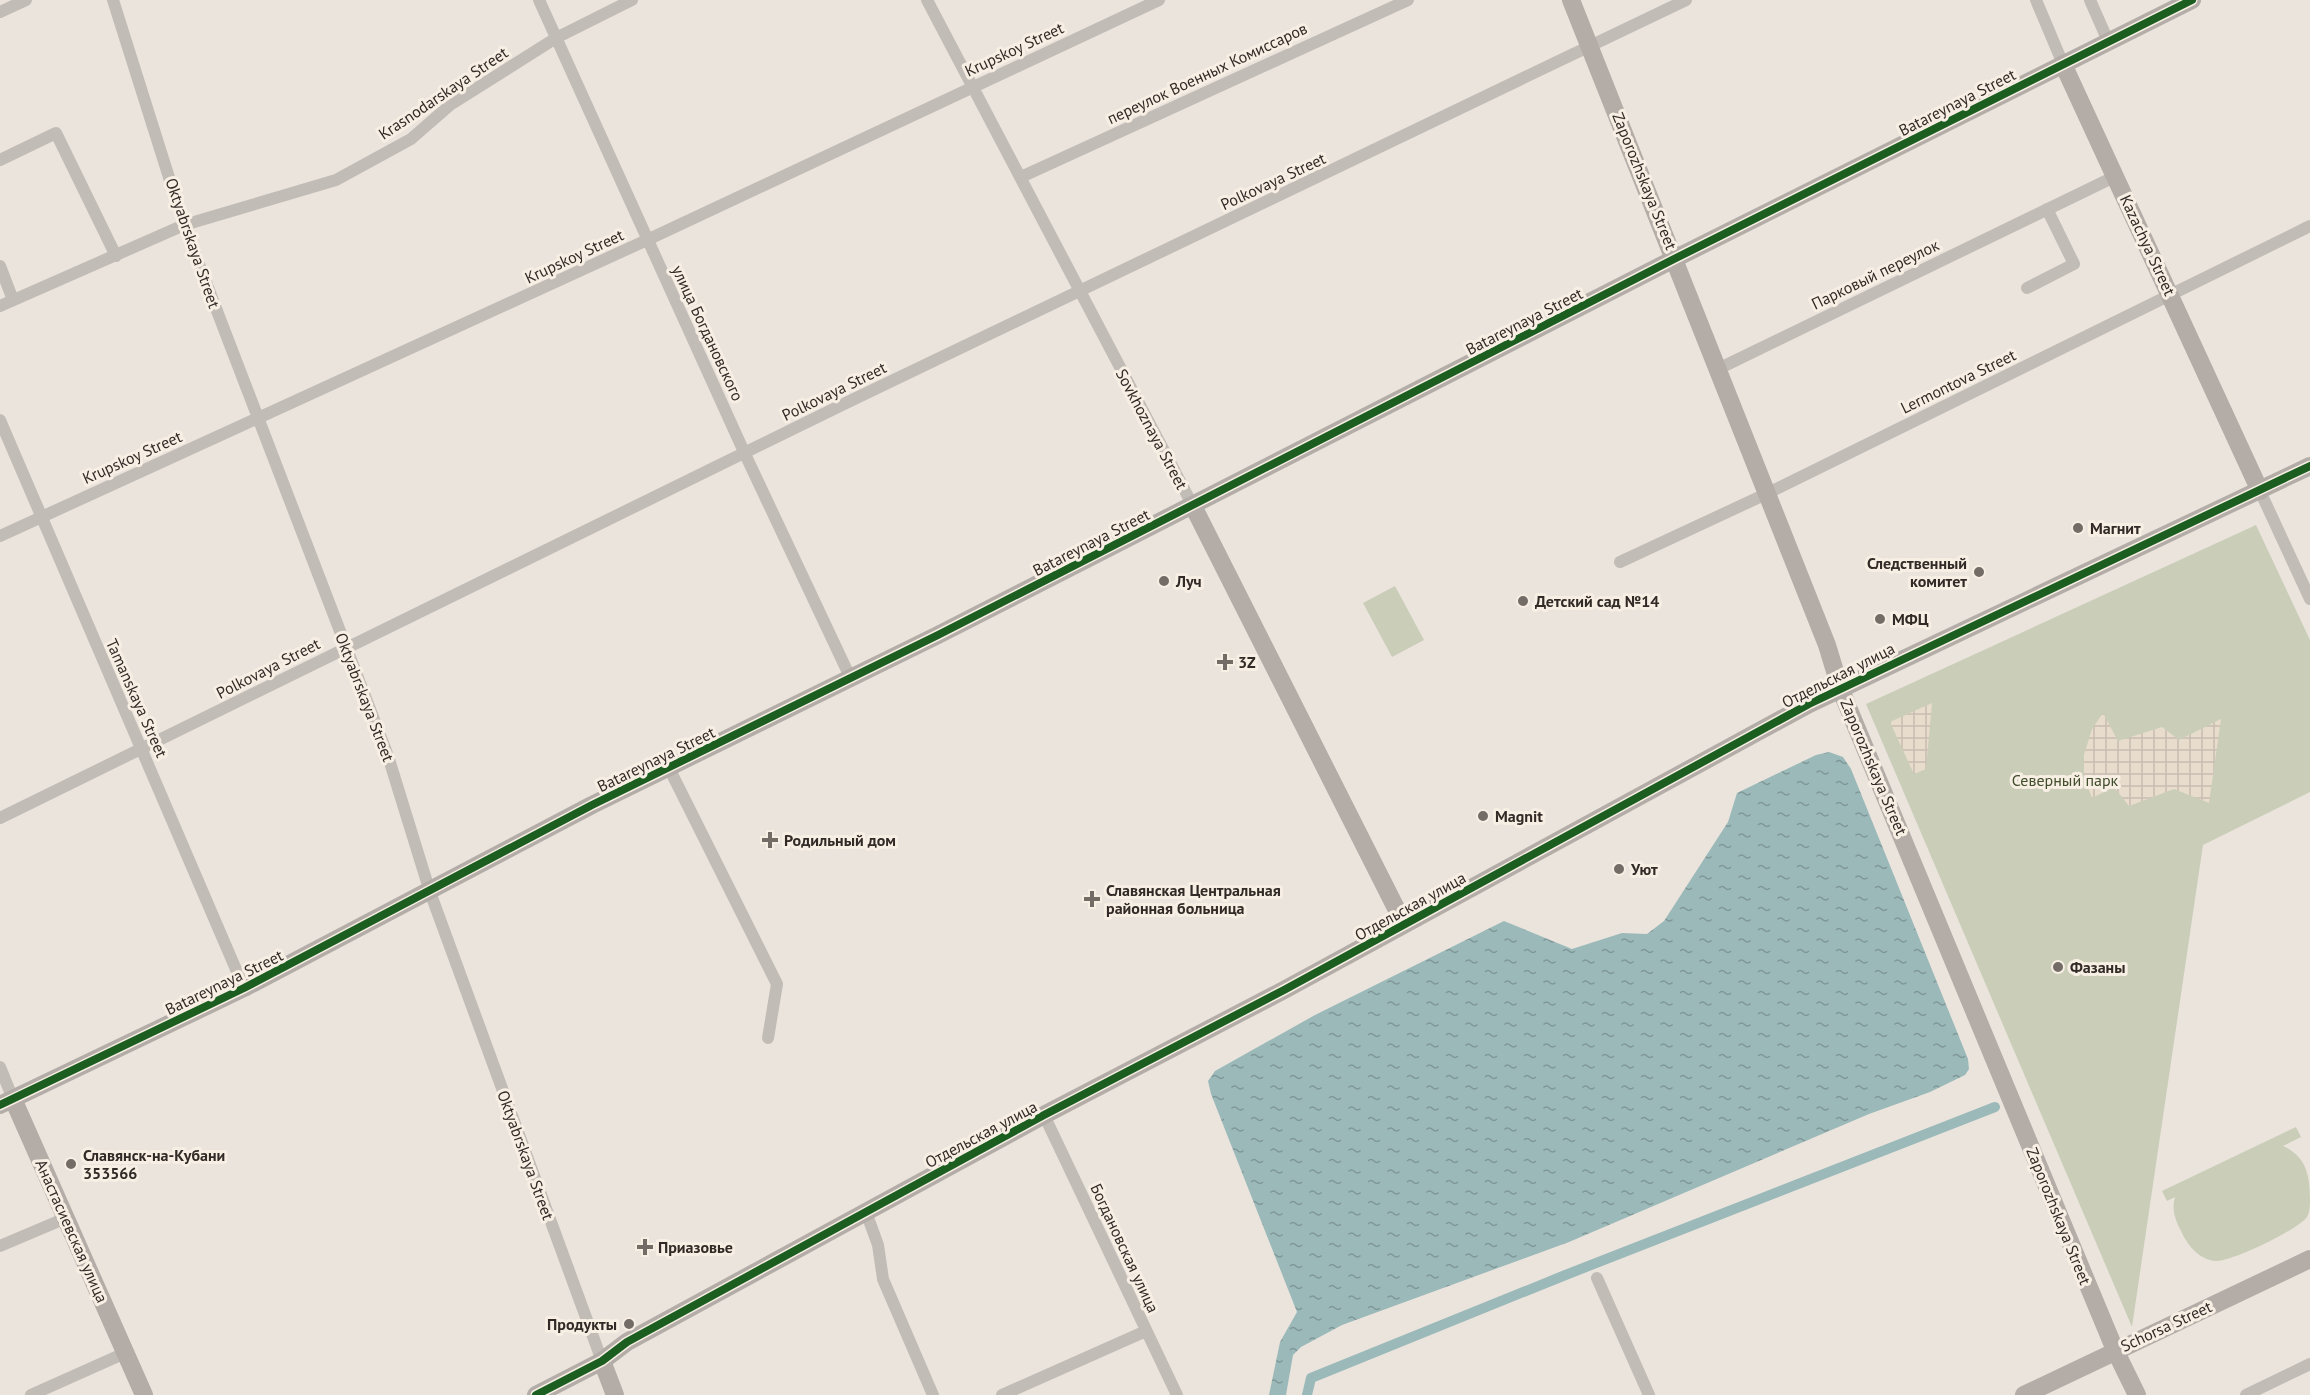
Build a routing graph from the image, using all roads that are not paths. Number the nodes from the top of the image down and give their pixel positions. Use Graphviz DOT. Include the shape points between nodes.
graph roads {
  1 [pos="26,0"];
  2 [pos="113,0"];
  3 [pos="539,0"];
  4 [pos="632,0"];
  5 [pos="927,0"];
  6 [pos="1160,0"];
  7 [pos="1407,0"];
  8 [pos="1572,0"];
  9 [pos="1686,0"];
  10 [pos="2036,0"];
  11 [pos="2090,0"];
  12 [pos="2192,0"];
  13 [pos="0,12"];
  14 [pos="556,38"];
  15 [pos="2109,41"];
  16 [pos="1591,47"];
  17 [pos="2063,64"];
  18 [pos="973,85"];
  19 [pos="0,160"];
  20 [pos="2116,176"];
  21 [pos="1021,177"];
  22 [pos="2047,209"];
  23 [pos="184,225"];
  24 [pos="2310,226"];
  25 [pos="647,240"];
  26 [pos="116,256"];
  27 [pos="1676,258"];
  28 [pos="0,266"];
  29 [pos="2027,288"];
  30 [pos="1080,290"];
  31 [pos="2171,295"];
  32 [pos="13,300"];
  33 [pos="0,306"];
  34 [pos="1718,369"];
  35 [pos="257,419"];
  36 [pos="0,420"];
  37 [pos="745,453"];
  38 [pos="2310,466"];
  39 [pos="2260,490"];
  40 [pos="1766,494"];
  41 [pos="1193,506"];
  42 [pos="43,515"];
  43 [pos="0,536"];
  44 [pos="1620,562"];
  45 [pos="2310,599"];
  46 [pos="346,647"];
  47 [pos="851,678"];
  48 [pos="1840,688"];
  49 [pos="143,750"];
  50 [pos="669,768"];
  51 [pos="0,818"];
  52 [pos="430,892"];
  53 [pos="1404,924"];
  54 [pos="244,988"];
  55 [pos="768,1038"];
  56 [pos="0,1067"];
  57 [pos="6,1102"];
  58 [pos="1044,1115"];
  59 [pos="866,1212"];
  60 [pos="66,1218"];
  61 [pos="0,1246"];
  62 [pos="2310,1259"];
  63 [pos="1597,1278"];
  64 [pos="1146,1331"];
  65 [pos="2115,1350"];
  66 [pos="125,1353"];
  67 [pos="602,1361"];
  68 [pos="2310,1364"];
  69 [pos="30,1395"];
  70 [pos="144,1395"];
  71 [pos="536,1395"];
  72 [pos="615,1395"];
  73 [pos="933,1395"];
  74 [pos="1002,1395"];
  75 [pos="1177,1395"];
  76 [pos="1649,1395"];
  77 [pos="2024,1395"];
  78 [pos="2137,1395"];
  79 [pos="2246,1395"];
  1 -- 13 [label="street"];
  2 -- 23 [label="street, Oktyabrskaya Street"];
  3 -- 14 [label="street, улица Богдановского"];
  4 -- 14 [label="street, Krasnodarskaya Street"];
  5 -- 18 [label="street, Sovkhoznaya Street"];
  6 -- 18 [label="street, Krupskoy Street"];
  7 -- 21 [label="street, переулок Военных Комиссаров"];
  8 -- 16 [label="street, Zaporozhskaya Street"];
  9 -- 16 [label="street, Polkovaya Street"];
  10 -- 17 [label="street, Kazachya Street"];
  11 -- 15 [label="street"];
  12 -- 15 [label="street, Batareynaya Street"];
  14 -- 23 [label="street, Krasnodarskaya Street" via="450,105 411,139 336,180"];
  14 -- 25 [label="street, улица Богдановского"];
  15 -- 17 [label="street, Batareynaya Street"];
  16 -- 27 [label="street, Zaporozhskaya Street"];
  16 -- 30 [label="street, Polkovaya Street"];
  17 -- 20 [label="street, Kazachya Street"];
  17 -- 27 [label="street, Batareynaya Street"];
  18 -- 21 [label="street, Sovkhoznaya Street"];
  18 -- 25 [label="street, Krupskoy Street"];
  19 -- 26 [label="street" via="56,133"];
  20 -- 22 [label="street, Парковый переулок"];
  20 -- 31 [label="street, Kazachya Street"];
  21 -- 30 [label="street, Sovkhoznaya Street"];
  22 -- 29 [label="street" via="2074,264"];
  22 -- 34 [label="street, Парковый переулок"];
  23 -- 26 [label="street, Krasnodarskaya Street"];
  23 -- 35 [label="street, Oktyabrskaya Street"];
  24 -- 31 [label="street, Lermontova Street"];
  25 -- 35 [label="street, Krupskoy Street"];
  25 -- 37 [label="street, улица Богдановского"];
  26 -- 32 [label="street, Krasnodarskaya Street"];
  27 -- 34 [label="street, Zaporozhskaya Street"];
  27 -- 41 [label="street, Batareynaya Street"];
  28 -- 32 [label="street"];
  30 -- 37 [label="street, Polkovaya Street"];
  30 -- 41 [label="street, Sovkhoznaya Street"];
  31 -- 39 [label="street, Kazachya Street"];
  31 -- 40 [label="street, Lermontova Street"];
  32 -- 33 [label="street, Krasnodarskaya Street"];
  34 -- 40 [label="street, Zaporozhskaya Street"];
  35 -- 42 [label="street, Krupskoy Street"];
  35 -- 46 [label="street, Oktyabrskaya Street"];
  36 -- 42 [label="street, Tamanskaya Street"];
  37 -- 46 [label="street, Polkovaya Street"];
  37 -- 47 [label="street, улица Богдановского"];
  38 -- 39 [label="street, Отдельская улица"];
  39 -- 45 [label="street"];
  39 -- 48 [label="street, Отдельская улица"];
  40 -- 44 [label="street, Lermontova Street"];
  40 -- 48 [label="street, Zaporozhskaya Street" via="1827,645"];
  41 -- 47 [label="street, Batareynaya Street"];
  41 -- 53 [label="street, Sovkhoznaya Street"];
  42 -- 43 [label="street, Krupskoy Street"];
  42 -- 49 [label="street, Tamanskaya Street" via="111,684"];
  46 -- 49 [label="street, Polkovaya Street"];
  46 -- 52 [label="street, Oktyabrskaya Street" via="388,756"];
  47 -- 50 [label="street, Batareynaya Street"];
  48 -- 53 [label="street, Отдельская улица"];
  48 -- 65 [label="street, Zaporozhskaya Street"];
  49 -- 51 [label="street, Polkovaya Street"];
  49 -- 54 [label="street, Tamanskaya Street"];
  50 -- 52 [label="street, Batareynaya Street"];
  50 -- 55 [label="street" via="777,984"];
  52 -- 54 [label="street, Batareynaya Street"];
  52 -- 67 [label="street, Oktyabrskaya Street"];
  53 -- 58 [label="street, Отдельская улица"];
  54 -- 57 [label="street, Batareynaya Street"];
  56 -- 57 [label="street, Анастасиевская улица"];
  57 -- 60 [label="street, Анастасиевская улица"];
  58 -- 59 [label="street, Отдельская улица"];
  58 -- 64 [label="street, Богдановская улица"];
  59 -- 67 [label="street, Отдельская улица" via="627,1342"];
  59 -- 73 [label="street" via="879,1245 883,1279"];
  60 -- 61 [label="street"];
  60 -- 66 [label="street, Анастасиевская улица"];
  62 -- 65 [label="street, Schorsa Street"];
  63 -- 76 [label="street"];
  64 -- 74 [label="street"];
  64 -- 75 [label="street, Богдановская улица"];
  65 -- 77 [label="street, Schorsa Street"];
  65 -- 78 [label="street, Zaporozhskaya Street"];
  66 -- 69 [label="street"];
  66 -- 70 [label="street, Анастасиевская улица"];
  67 -- 71 [label="street, Отдельская улица"];
  67 -- 72 [label="street, Oktyabrskaya Street"];
  68 -- 79 [label="street"];
}
